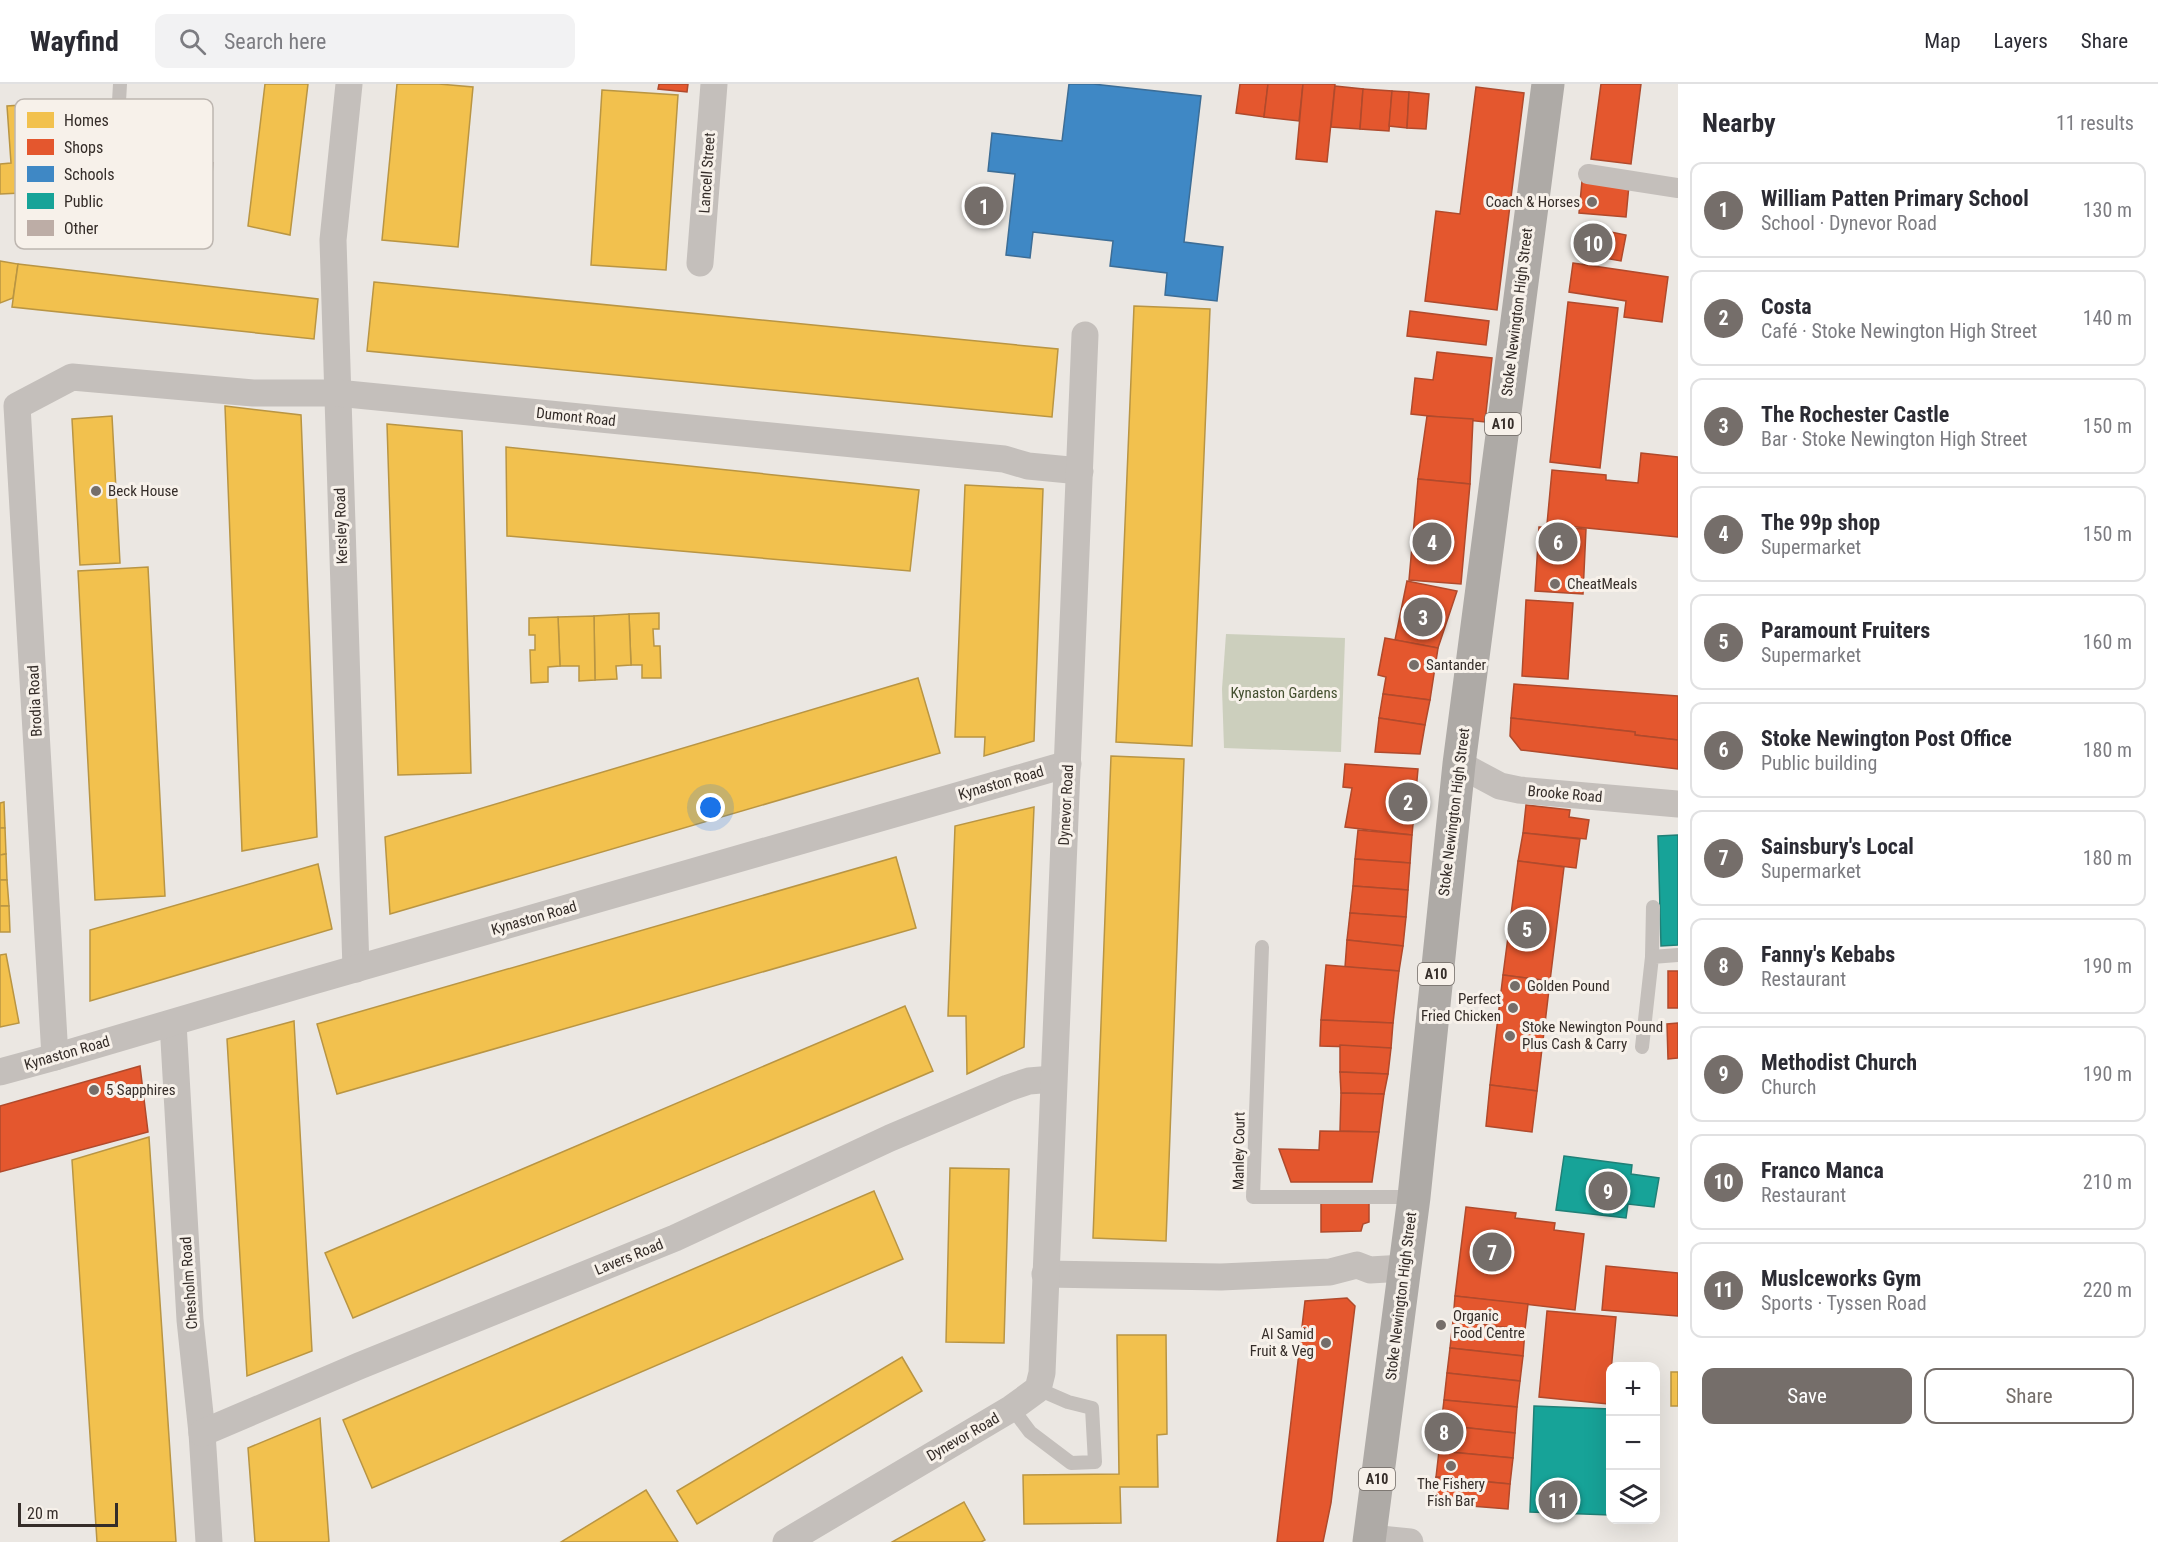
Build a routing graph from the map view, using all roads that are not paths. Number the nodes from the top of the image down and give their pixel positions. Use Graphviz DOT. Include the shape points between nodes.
graph roads {
  1 [pos="120,84"];
  2 [pos="349,84"];
  3 [pos="714,84"];
  4 [pos="1548,84"];
  5 [pos="119,99"];
  6 [pos="1587,174"];
  7 [pos="1678,188"];
  8 [pos="700,262"];
  9 [pos="1085,335"];
  10 [pos="72,377"];
  11 [pos="337,393"];
  12 [pos="1080,471"];
  13 [pos="1068,764"];
  14 [pos="1458,764"];
  15 [pos="1678,804"];
  16 [pos="1653,908"];
  17 [pos="1262,947"];
  18 [pos="1678,955"];
  19 [pos="1652,957"];
  20 [pos="356,969"];
  21 [pos="173,1023"];
  22 [pos="1642,1047"];
  23 [pos="55,1057"];
  24 [pos="0,1072"];
  25 [pos="1053,1079"];
  26 [pos="1414,1197"];
  27 [pos="1404,1268"];
  28 [pos="1045,1274"];
  29 [pos="1038,1389"];
  30 [pos="1012,1408"];
  31 [pos="202,1433"];
  32 [pos="1369,1540"];
  33 [pos="208,1542"];
  34 [pos="786,1542"];
  35 [pos="1410,1542"];
  1 -- 5 [label="lane"];
  2 -- 11 [label="street, Kersley Road" via="333,240"];
  3 -- 8 [label="street, Lancell Street"];
  4 -- 14 [label="highway, Stoke Newington High Street / A10"];
  6 -- 7 [label="street"];
  9 -- 12 [label="street, Dynevor Road"];
  10 -- 11 [label="street, Dumont Road" via="253,393"];
  10 -- 23 [label="street, Brodia Road" via="17,406"];
  11 -- 12 [label="street, Dumont Road" via="1004,459 1028,466"];
  11 -- 20 [label="street, Kersley Road"];
  12 -- 13 [label="street, Dynevor Road"];
  13 -- 20 [label="street, Kynaston Road"];
  13 -- 25 [label="street, Dynevor Road"];
  14 -- 15 [label="street, Brooke Road" via="1500,786 1519,790"];
  14 -- 26 [label="highway, Stoke Newington High Street / A10"];
  16 -- 19 [label="lane"];
  17 -- 26 [label="lane, Manley Court" via="1253,1197"];
  18 -- 19 [label="lane"];
  19 -- 22 [label="lane"];
  20 -- 21 [label="street, Kynaston Road"];
  21 -- 23 [label="street, Kynaston Road"];
  21 -- 31 [label="street, Chesholm Road" via="190,1320"];
  23 -- 24 [label="street, Kynaston Road"];
  25 -- 28 [label="street, Dynevor Road"];
  25 -- 31 [label="street, Lavers Road" via="1008,1088 675,1238"];
  26 -- 27 [label="highway, Stoke Newington High Street / A10"];
  27 -- 28 [label="street" via="1370,1270 1357,1265 1330,1272 1221,1277"];
  27 -- 32 [label="highway, Stoke Newington High Street / A10"];
  28 -- 29 [label="street, Dynevor Road" via="1042,1373"];
  29 -- 30 [label="street, Dynevor Road"];
  29 -- 30 [label="lane" via="1092,1408 1095,1462 1071,1464 1030,1432"];
  30 -- 34 [label="street, Dynevor Road"];
  31 -- 33 [label="street, Chesholm Road"];
  32 -- 35 [label="street"];
}
